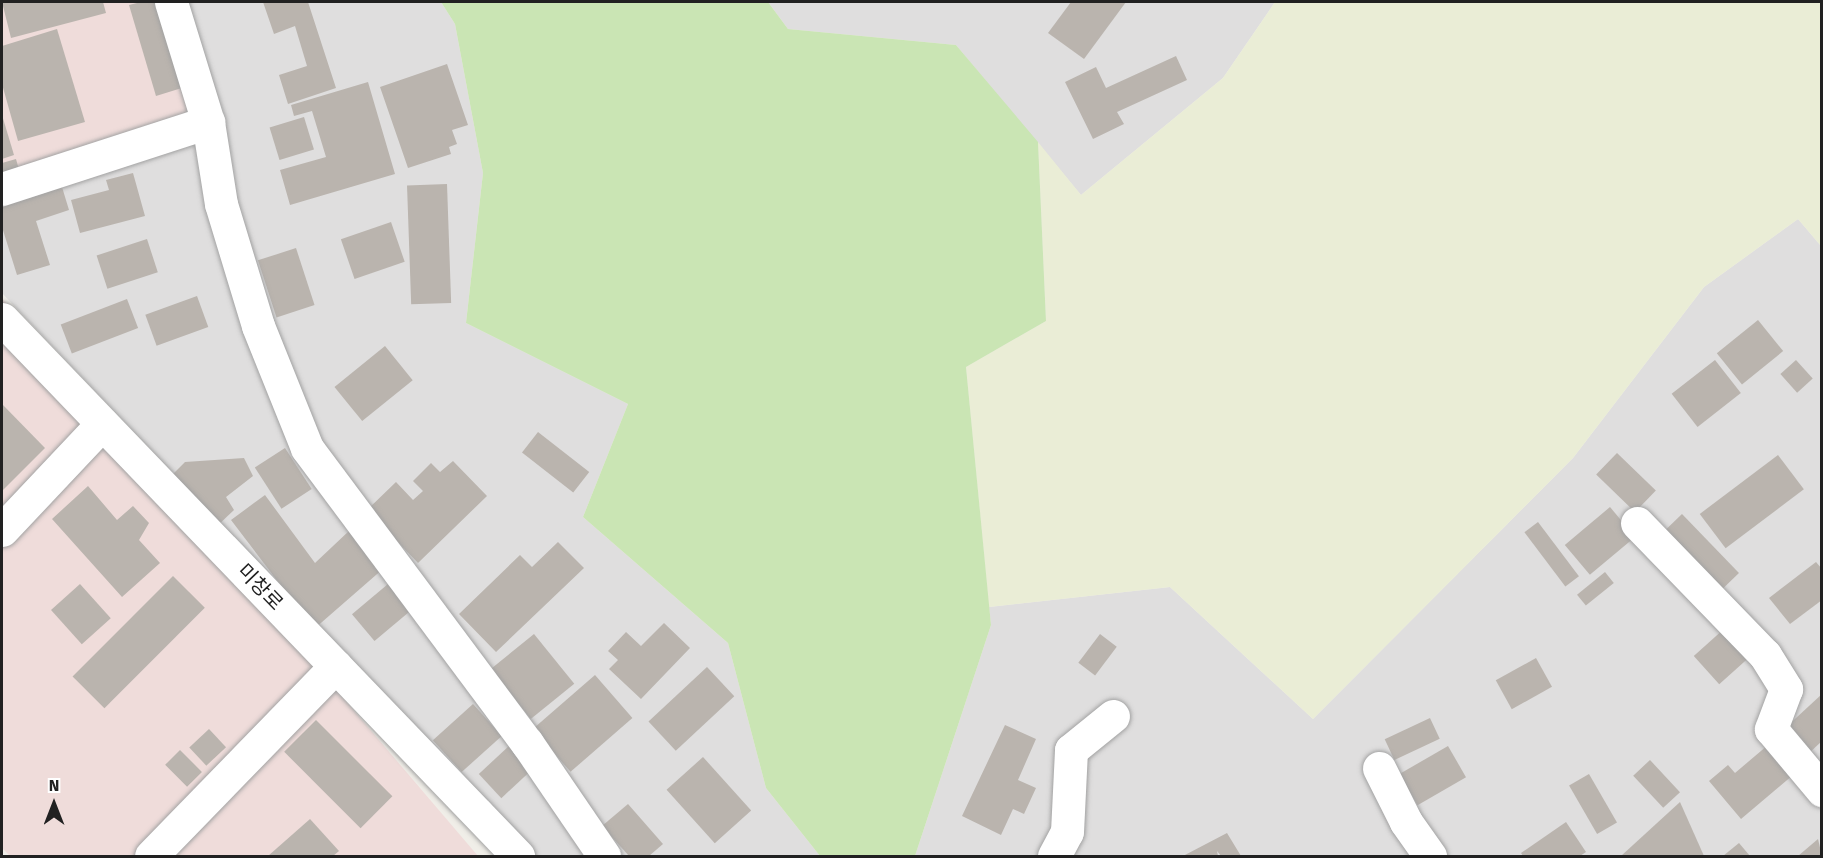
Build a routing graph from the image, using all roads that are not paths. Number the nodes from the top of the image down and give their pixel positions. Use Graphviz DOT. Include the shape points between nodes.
graph roads {
  1 [pos="171,2"];
  2 [pos="208,122"];
  3 [pos="2,189"];
  4 [pos="2,319"];
  5 [pos="102,424"];
  6 [pos="1637,523"];
  7 [pos="2,530"];
  8 [pos="336,666"];
  9 [pos="1113,716"];
  10 [pos="1379,768"];
  11 [pos="1821,790"];
  12 [pos="505,852"];
  13 [pos="151,856"];
  14 [pos="604,856"];
  15 [pos="1054,856"];
  16 [pos="1430,856"];
  1 -- 2 [label="street"];
  2 -- 3 [label="street"];
  2 -- 14 [label="street" via="221,204 244,281 307,447 527,743"];
  4 -- 5 [label="street, 미창로"];
  5 -- 7 [label="street"];
  5 -- 8 [label="street, 미창로"];
  6 -- 11 [label="street" via="1765,656 1786,689 1771,729"];
  8 -- 12 [label="street, 미창로"];
  8 -- 13 [label="street"];
  9 -- 15 [label="street" via="1071,750 1067,832"];
  10 -- 16 [label="street" via="1406,822"];
}
